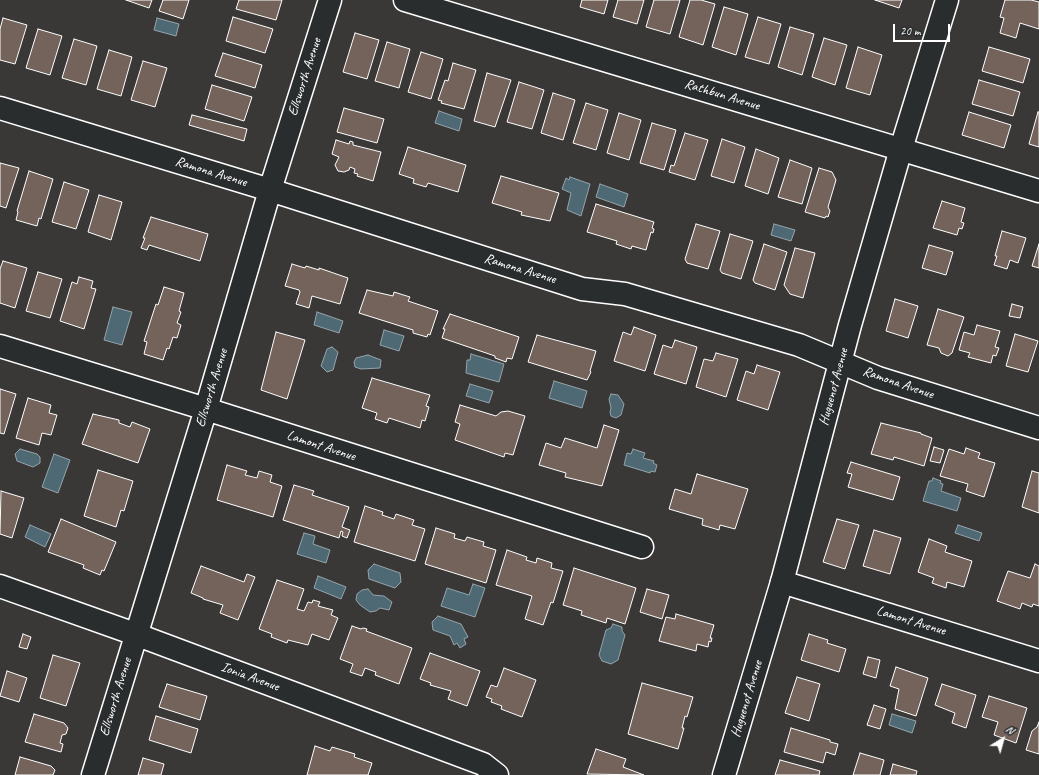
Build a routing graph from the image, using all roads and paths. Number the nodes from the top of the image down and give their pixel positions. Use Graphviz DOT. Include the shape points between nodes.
graph roads {
  1 [pos="330,0"];
  2 [pos="405,0"];
  3 [pos="947,0"];
  4 [pos="0,108"];
  5 [pos="901,149"];
  6 [pos="270,190"];
  7 [pos="1039,191"];
  8 [pos="0,346"];
  9 [pos="840,362"];
  10 [pos="206,409"];
  11 [pos="1039,428"];
  12 [pos="642,547"];
  13 [pos="782,582"];
  14 [pos="0,586"];
  15 [pos="135,634"];
  16 [pos="1039,661"];
  17 [pos="93,775"];
  18 [pos="497,775"];
  19 [pos="724,775"];
  1 -- 6 [label="street, Ellsworth Avenue"];
  2 -- 5 [label="street, Rathbun Avenue"];
  3 -- 5 [label="street, Huguenot Avenue"];
  4 -- 6 [label="street, Ramona Avenue"];
  5 -- 7 [label="street, Rathbun Avenue"];
  5 -- 9 [label="street, Huguenot Avenue"];
  6 -- 9 [label="street, Ramona Avenue" via="582,289 625,294 799,345"];
  6 -- 10 [label="street, Ellsworth Avenue"];
  8 -- 10 [label="street, Lamont Avenue"];
  9 -- 11 [label="street, Ramona Avenue" via="878,378"];
  9 -- 13 [label="street, Huguenot Avenue"];
  10 -- 12 [label="street, Lamont Avenue"];
  10 -- 15 [label="street, Ellsworth Avenue"];
  13 -- 16 [label="street, Lamont Avenue"];
  13 -- 19 [label="street, Huguenot Avenue"];
  14 -- 15 [label="street, Ionia Avenue"];
  15 -- 17 [label="street, Ellsworth Avenue"];
  15 -- 18 [label="street, Ionia Avenue" via="483,764"];
}
